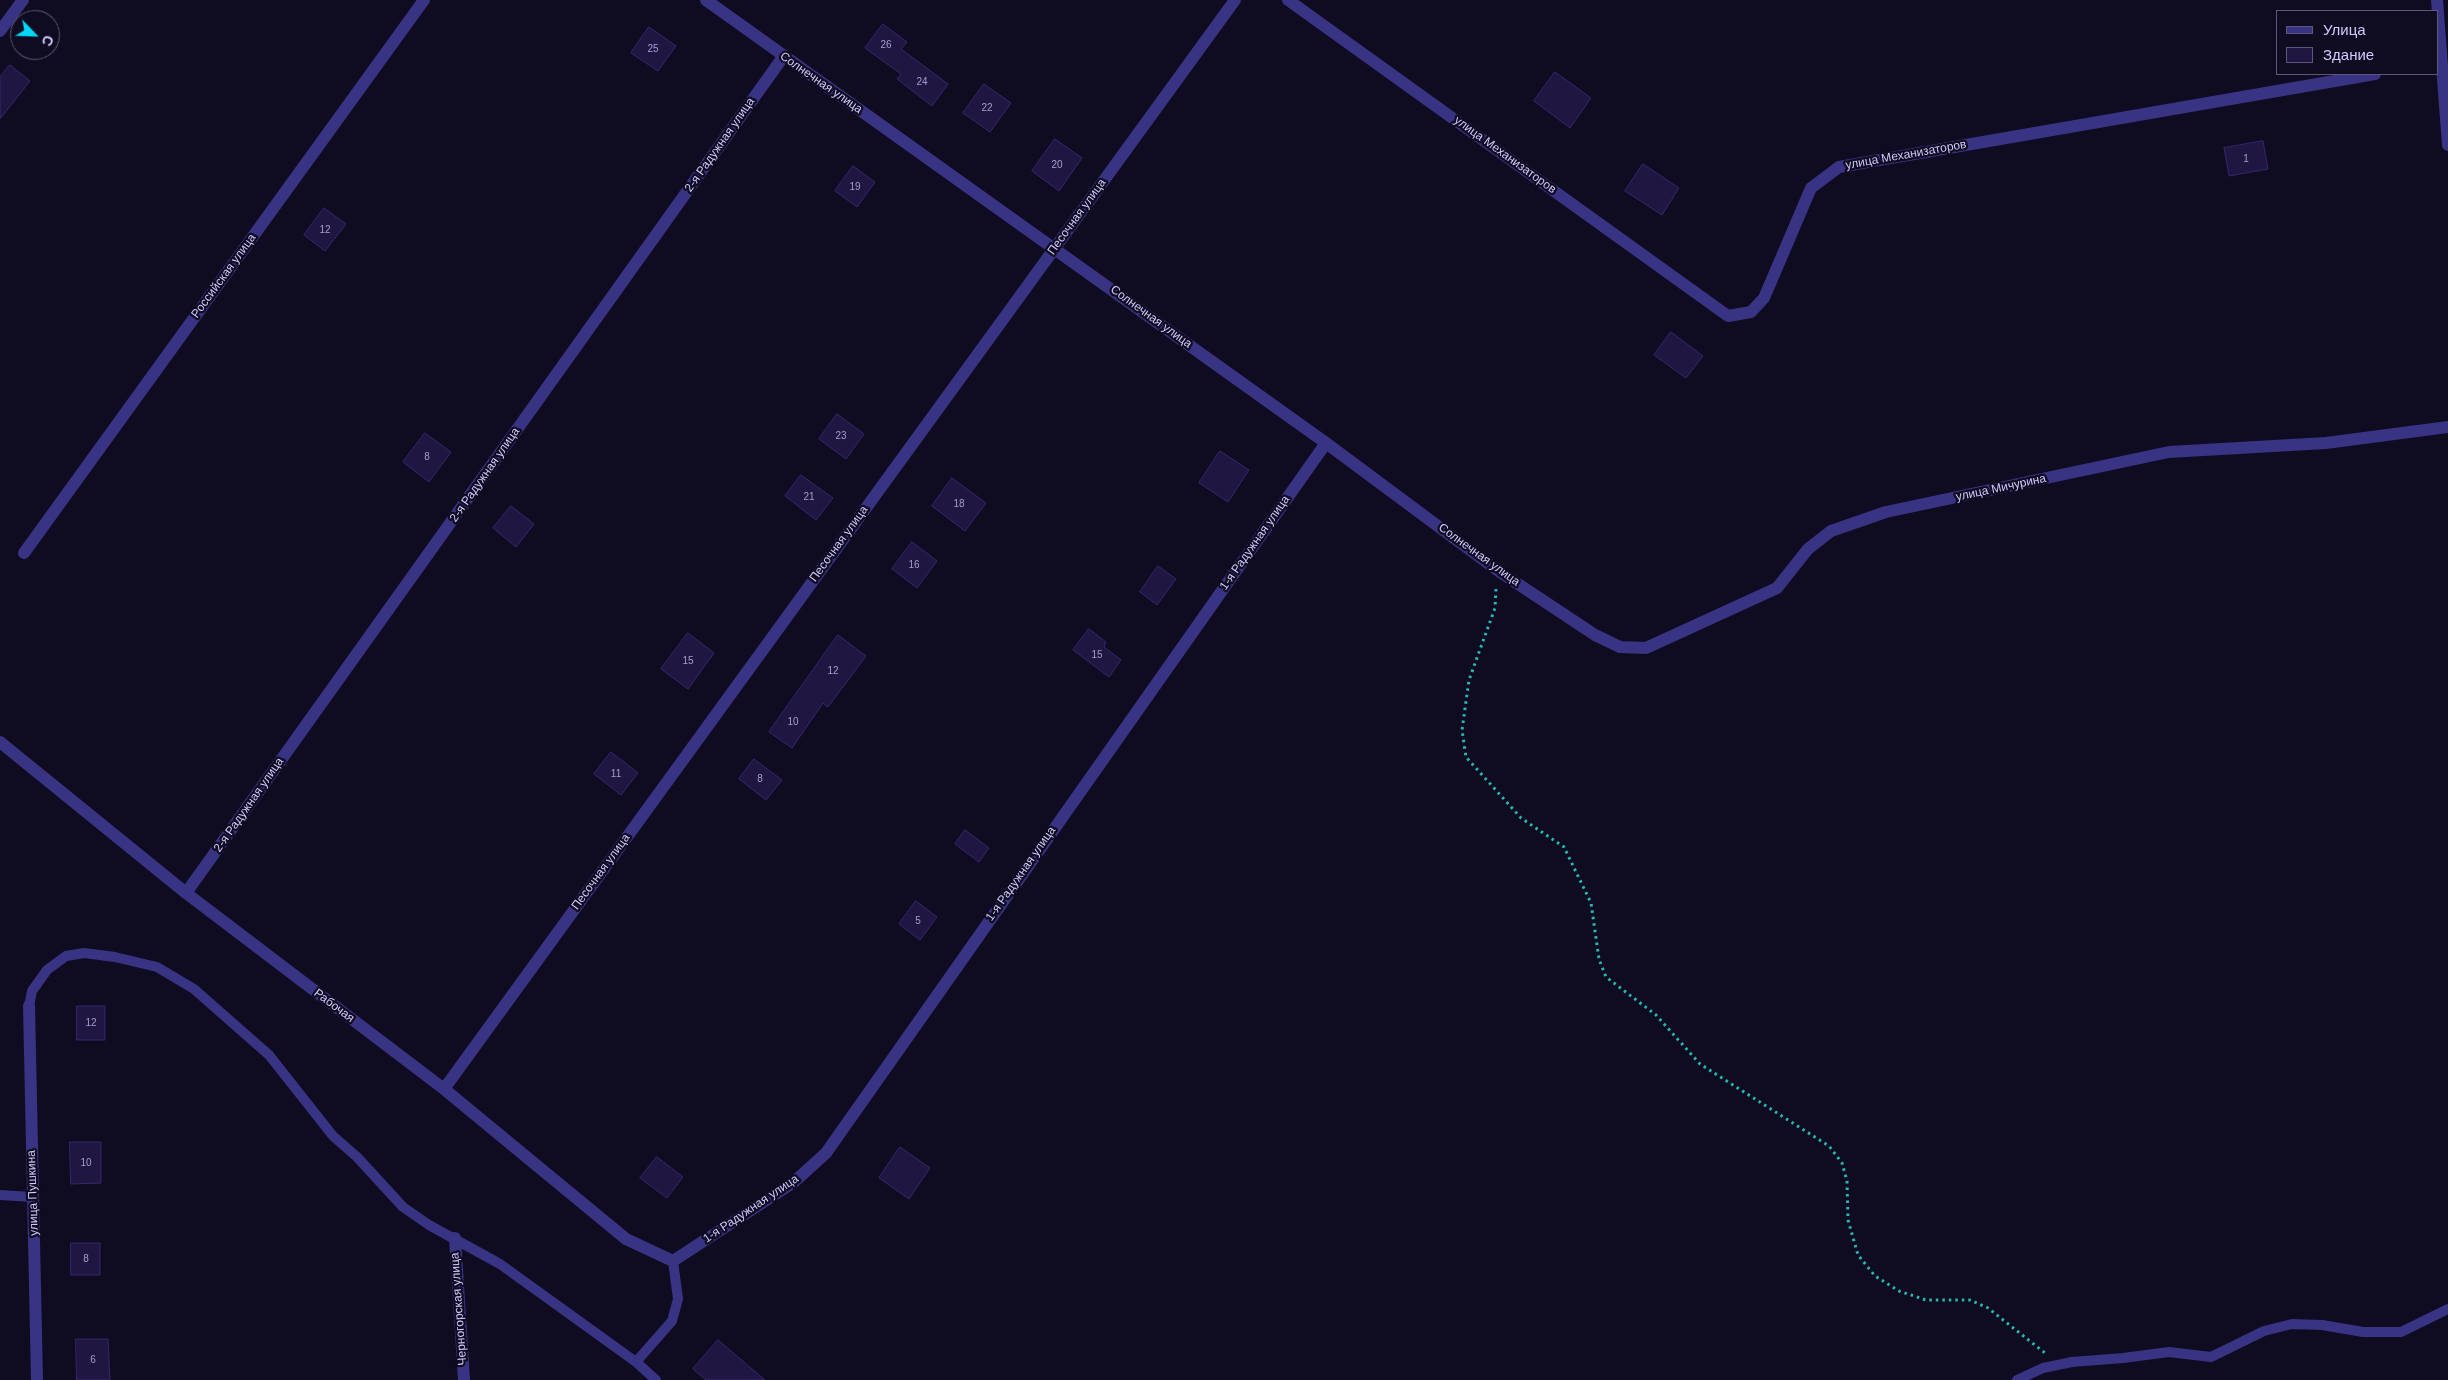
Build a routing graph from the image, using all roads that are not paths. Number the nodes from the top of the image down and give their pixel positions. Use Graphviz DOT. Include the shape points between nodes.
graph roads {
  1 [pos="23,0"];
  2 [pos="424,0"];
  3 [pos="706,0"];
  4 [pos="1235,0"];
  5 [pos="1288,0"];
  6 [pos="2438,12"];
  7 [pos="0,31"];
  8 [pos="783,57"];
  9 [pos="2442,62"];
  10 [pos="2369,75"];
  11 [pos="2448,145"];
  12 [pos="1054,248"];
  13 [pos="2448,427"];
  14 [pos="1326,443"];
  15 [pos="24,553"];
  16 [pos="1595,635"];
  17 [pos="0,742"];
  18 [pos="186,893"];
  19 [pos="30,1006"];
  20 [pos="444,1089"];
  21 [pos="0,1195"];
  22 [pos="32,1197"];
  23 [pos="454,1238"];
  24 [pos="673,1261"];
  25 [pos="2448,1309"];
  26 [pos="636,1362"];
  27 [pos="652,1379"];
  28 [pos="37,1380"];
  29 [pos="464,1380"];
  30 [pos="2017,1380"];
  1 -- 7 [label="street"];
  2 -- 15 [label="street, Российская улица"];
  3 -- 8 [label="street, Солнечная улица"];
  4 -- 12 [label="street, Песочная улица"];
  5 -- 10 [label="street, улица Механизаторов" via="1728,316 1751,312 1764,298 1811,188 1839,167"];
  6 -- 9 [label="street"];
  8 -- 12 [label="street, Солнечная улица"];
  8 -- 18 [label="street, 2-я Радужная улица"];
  9 -- 11 [label="street"];
  12 -- 14 [label="street, Солнечная улица"];
  12 -- 20 [label="street, Песочная улица"];
  13 -- 16 [label="street, улица Мичурина" via="2326,443 2169,452 1886,512 1831,531 1808,549 1777,588 1646,648 1620,647"];
  14 -- 16 [label="street, Солнечная улица" via="1497,570"];
  14 -- 24 [label="street, 1-я Радужная улица" via="826,1154 794,1182"];
  17 -- 18 [label="street, Рабочая"];
  18 -- 20 [label="street, Рабочая"];
  19 -- 22 [label="street, улица Пушкина"];
  19 -- 23 [label="lane" via="32,991 47,970 66,956 84,953 157,967 194,989 269,1055 333,1136 403,1207"];
  20 -- 24 [label="street, Рабочая" via="626,1239"];
  21 -- 22 [label="lane"];
  22 -- 28 [label="street, улица Пушкина"];
  23 -- 26 [label="lane" via="500,1264"];
  23 -- 29 [label="street, Черногорская улица"];
  24 -- 26 [label="lane" via="678,1299 672,1321"];
  25 -- 30 [label="lane" via="2401,1332 2363,1332 2292,1324 2264,1331 2212,1357 2168,1352 2072,1362 2043,1368"];
  26 -- 27 [label="lane"];
}
